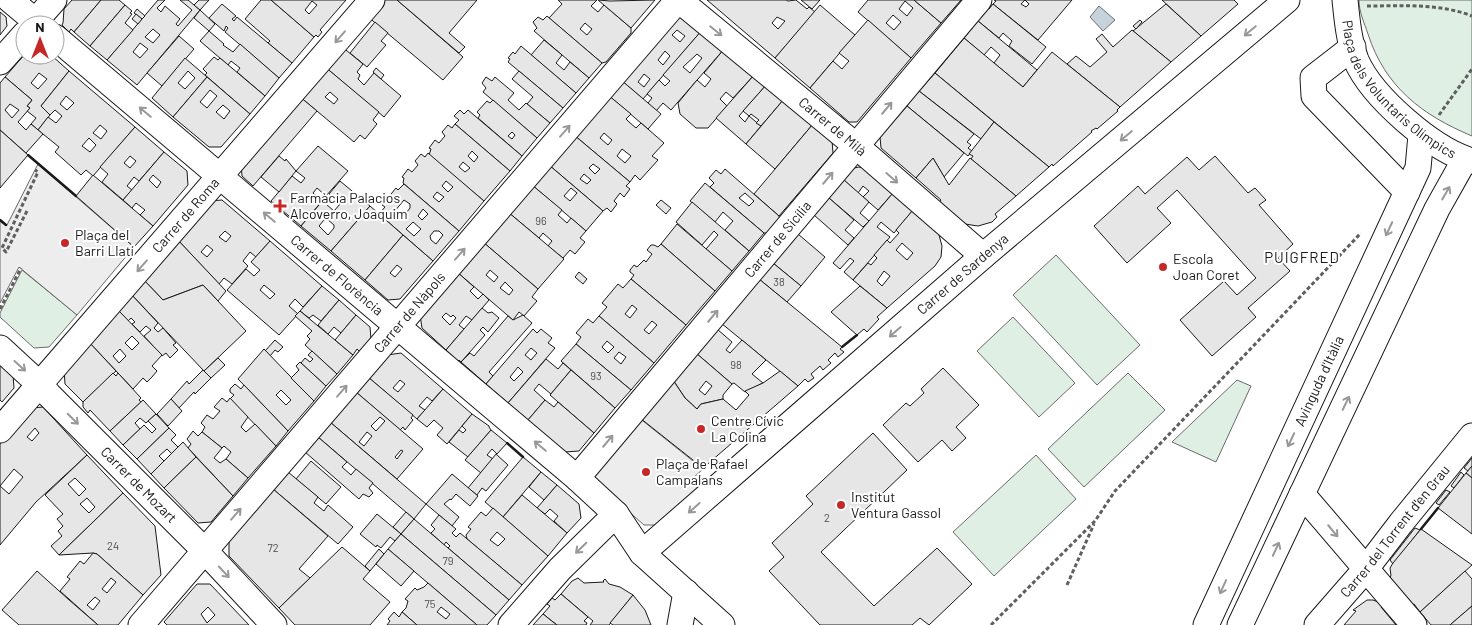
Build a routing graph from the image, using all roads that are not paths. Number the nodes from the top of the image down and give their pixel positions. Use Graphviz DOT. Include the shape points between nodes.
graph roads {
  1 [pos="10,0"];
  2 [pos="54,0"];
  3 [pos="372,0"];
  4 [pos="678,0"];
  5 [pos="979,0"];
  6 [pos="1287,0"];
  7 [pos="1354,3"];
  8 [pos="23,15"];
  9 [pos="42,15"];
  10 [pos="65,45"];
  11 [pos="15,46"];
  12 [pos="1353,47"];
  13 [pos="0,62"];
  14 [pos="1422,135"];
  15 [pos="856,146"];
  16 [pos="1469,160"];
  17 [pos="220,176"];
  18 [pos="1407,192"];
  19 [pos="983,256"];
  20 [pos="398,327"];
  21 [pos="0,348"];
  22 [pos="39,384"];
  23 [pos="0,430"];
  24 [pos="1472,436"];
  25 [pos="577,478"];
  26 [pos="1302,494"];
  27 [pos="616,514"];
  28 [pos="205,551"];
  29 [pos="642,553"];
  30 [pos="1366,570"];
  31 [pos="686,592"];
  32 [pos="141,625"];
  33 [pos="274,625"];
  34 [pos="511,625"];
  35 [pos="680,625"];
  36 [pos="722,625"];
  37 [pos="1206,625"];
  38 [pos="1240,625"];
  39 [pos="1317,625"];
  40 [pos="1414,625"];
  1 -- 8 [label="street"];
  2 -- 9 [label="street"];
  3 -- 17 [label="street, Carrer de Roma, one-way"];
  4 -- 15 [label="street, Carrer de Milà, one-way"];
  20 -- 4 [label="street, Carrer de Nàpols, one-way"];
  15 -- 5 [label="street, Carrer de Sicília, one-way"];
  6 -- 19 [label="street, Carrer de Sardenya, one-way"];
  7 -- 12 [label="street, Plaça dels Voluntaris Olímpics"];
  17 -- 10 [label="street, Carrer de Florència, one-way"];
  11 -- 13 [label="street"];
  12 -- 14 [label="street, Plaça dels Voluntaris Olímpics" via="1357,61 1378,93"];
  12 -- 18 [label="street" via="1312,78 1314,96"];
  14 -- 16 [label="street, Plaça dels Voluntaris Olímpics" via="1449,153"];
  14 -- 18 [label="street, Avinguda d'Itàlia" via="1418,168"];
  15 -- 19 [label="street, Carrer de Milà, one-way"];
  25 -- 15 [label="street, Carrer de Sicília, one-way"];
  26 -- 16 [label="street, one-way" via="1437,209"];
  20 -- 17 [label="street, Carrer de Florència, one-way"];
  17 -- 22 [label="street, Carrer de Roma, one-way"];
  18 -- 37 [label="street, Avinguda d'Itàlia, one-way"];
  19 -- 29 [label="street, Carrer de Sardenya, one-way"];
  25 -- 20 [label="street, Carrer de Florència, one-way"];
  28 -- 20 [label="street, Carrer de Nàpols, one-way"];
  21 -- 22 [label="street, Carrer de Mozart, one-way"];
  22 -- 23 [label="street, Carrer de Roma"];
  22 -- 28 [label="street, Carrer de Mozart, one-way"];
  24 -- 30 [label="street, Carrer del Torrent d'en Grau"];
  25 -- 27 [label="street, Carrer de Florència"];
  26 -- 30 [label="street, one-way"];
  38 -- 26 [label="street, one-way"];
  27 -- 29 [label="street, Carrer de Florència"];
  27 -- 34 [label="street, one-way" via="560,569"];
  28 -- 32 [label="street, Carrer de Nàpols"];
  28 -- 33 [label="street, Carrer de Mozart, one-way"];
  29 -- 31 [label="street, Carrer de Florència"];
  30 -- 39 [label="street, Carrer del Torrent d'en Grau"];
  30 -- 40 [label="street"];
  31 -- 35 [label="street"];
  31 -- 36 [label="street, Carrer de Florència"];
}
